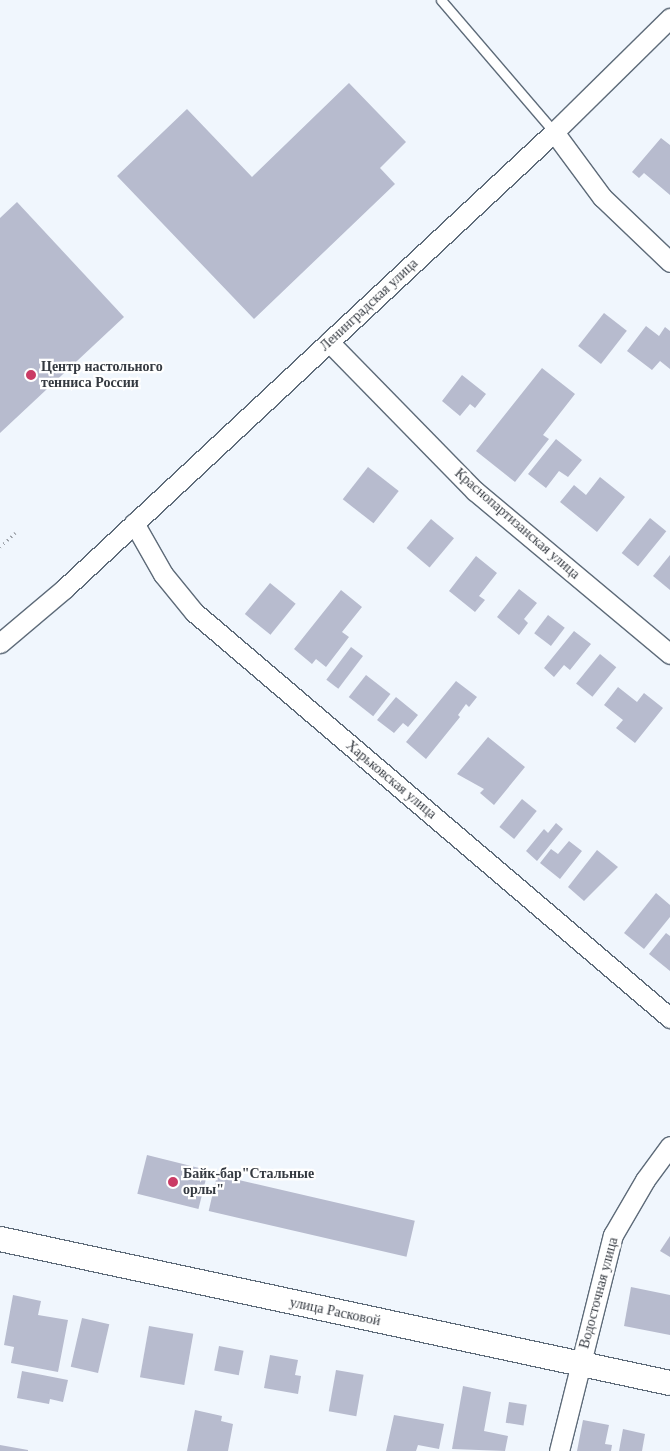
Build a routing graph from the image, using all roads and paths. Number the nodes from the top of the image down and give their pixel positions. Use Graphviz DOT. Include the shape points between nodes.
graph roads {
  1 [pos="440,0"];
  2 [pos="670,18"];
  3 [pos="554,132"];
  4 [pos="670,262"];
  5 [pos="329,342"];
  6 [pos="134,523"];
  7 [pos="15,533"];
  8 [pos="0,547"];
  9 [pos="0,643"];
  10 [pos="670,654"];
  11 [pos="670,1018"];
  12 [pos="670,1146"];
  13 [pos="0,1239"];
  14 [pos="580,1366"];
  15 [pos="670,1383"];
  16 [pos="559,1451"];
  1 -- 3 [label="lane"];
  2 -- 3 [label="street, Ленинградская улица"];
  3 -- 4 [label="street" via="602,197"];
  3 -- 5 [label="street, Ленинградская улица"];
  5 -- 6 [label="street, Ленинградская улица"];
  5 -- 10 [label="street, Краснопартизанская улица" via="476,491"];
  6 -- 9 [label="street, Ленинградская улица"];
  6 -- 11 [label="street, Харьковская улица" via="163,574 194,612"];
  7 -- 8 [label="path"];
  12 -- 14 [label="street, Водосточная улица" via="645,1180 613,1235"];
  13 -- 14 [label="street, улица Расковой"];
  14 -- 15 [label="street, улица Расковой"];
  14 -- 16 [label="street, Водосточная улица"];
}
